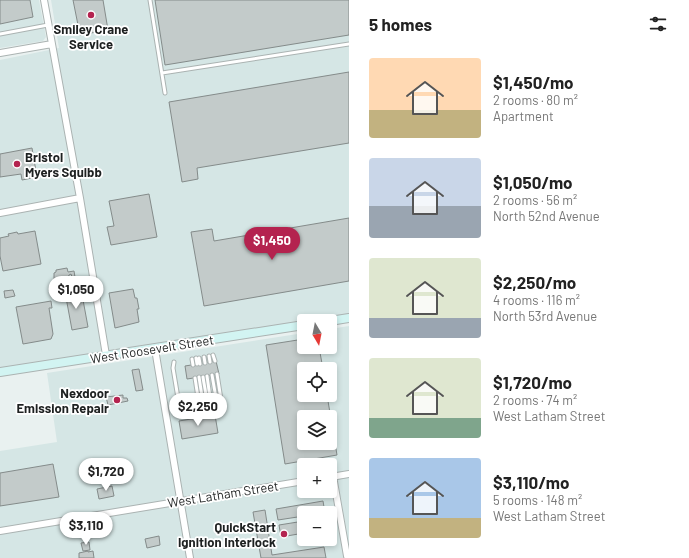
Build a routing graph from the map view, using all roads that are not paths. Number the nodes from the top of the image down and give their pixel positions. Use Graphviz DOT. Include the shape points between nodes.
graph roads {
  1 [pos="44,0"];
  2 [pos="150,0"];
  3 [pos="48,25"];
  4 [pos="0,34"];
  5 [pos="52,44"];
  6 [pos="349,44"];
  7 [pos="0,53"];
  8 [pos="162,73"];
  9 [pos="165,93"];
  10 [pos="80,198"];
  11 [pos="0,213"];
  12 [pos="349,318"];
  13 [pos="337,320"];
  14 [pos="297,326"];
  15 [pos="155,349"];
  16 [pos="106,355"];
  17 [pos="213,355"];
  18 [pos="209,356"];
  19 [pos="204,357"];
  20 [pos="197,358"];
  21 [pos="192,359"];
  22 [pos="215,361"];
  23 [pos="174,362"];
  24 [pos="210,362"];
  25 [pos="205,363"];
  26 [pos="198,364"];
  27 [pos="193,365"];
  28 [pos="0,372"];
  29 [pos="217,374"];
  30 [pos="212,375"];
  31 [pos="207,376"];
  32 [pos="199,377"];
  33 [pos="208,415"];
  34 [pos="189,416"];
  35 [pos="201,416"];
  36 [pos="196,417"];
  37 [pos="349,474"];
  38 [pos="337,476"];
  39 [pos="297,482"];
  40 [pos="336,498"];
  41 [pos="180,501"];
  42 [pos="0,531"];
  43 [pos="347,556"];
  44 [pos="190,558"];
  1 -- 3 [label="street"];
  2 -- 8 [label="lane"];
  3 -- 4 [label="lane"];
  3 -- 5 [label="street"];
  5 -- 7 [label="street"];
  5 -- 10 [label="street"];
  6 -- 8 [label="lane"];
  8 -- 9 [label="lane"];
  10 -- 11 [label="street"];
  10 -- 16 [label="street"];
  12 -- 13 [label="street"];
  14 -- 15 [label="street, West Roosevelt Street"];
  15 -- 16 [label="street, West Roosevelt Street"];
  15 -- 41 [label="street"];
  16 -- 28 [label="street, West Roosevelt Street"];
  17 -- 22 [label="lane"];
  18 -- 24 [label="lane"];
  19 -- 25 [label="lane"];
  20 -- 26 [label="lane"];
  21 -- 27 [label="lane"];
  23 -- 34 [label="lane" via="180,410"];
  29 -- 33 [label="lane" via="222,406 220,410"];
  30 -- 33 [label="lane" via="217,404"];
  31 -- 33 [label="lane" via="211,404"];
  32 -- 34 [label="lane" via="198,404"];
  32 -- 35 [label="lane" via="207,399 207,406"];
  32 -- 36 [label="lane" via="203,403"];
  33 -- 35 [label="lane"];
  34 -- 36 [label="lane"];
  35 -- 36 [label="lane"];
  37 -- 38 [label="street"];
  39 -- 41 [label="street, West Latham Street"];
  40 -- 43 [label="street"];
  41 -- 42 [label="street, West Latham Street"];
  41 -- 44 [label="street"];
}
